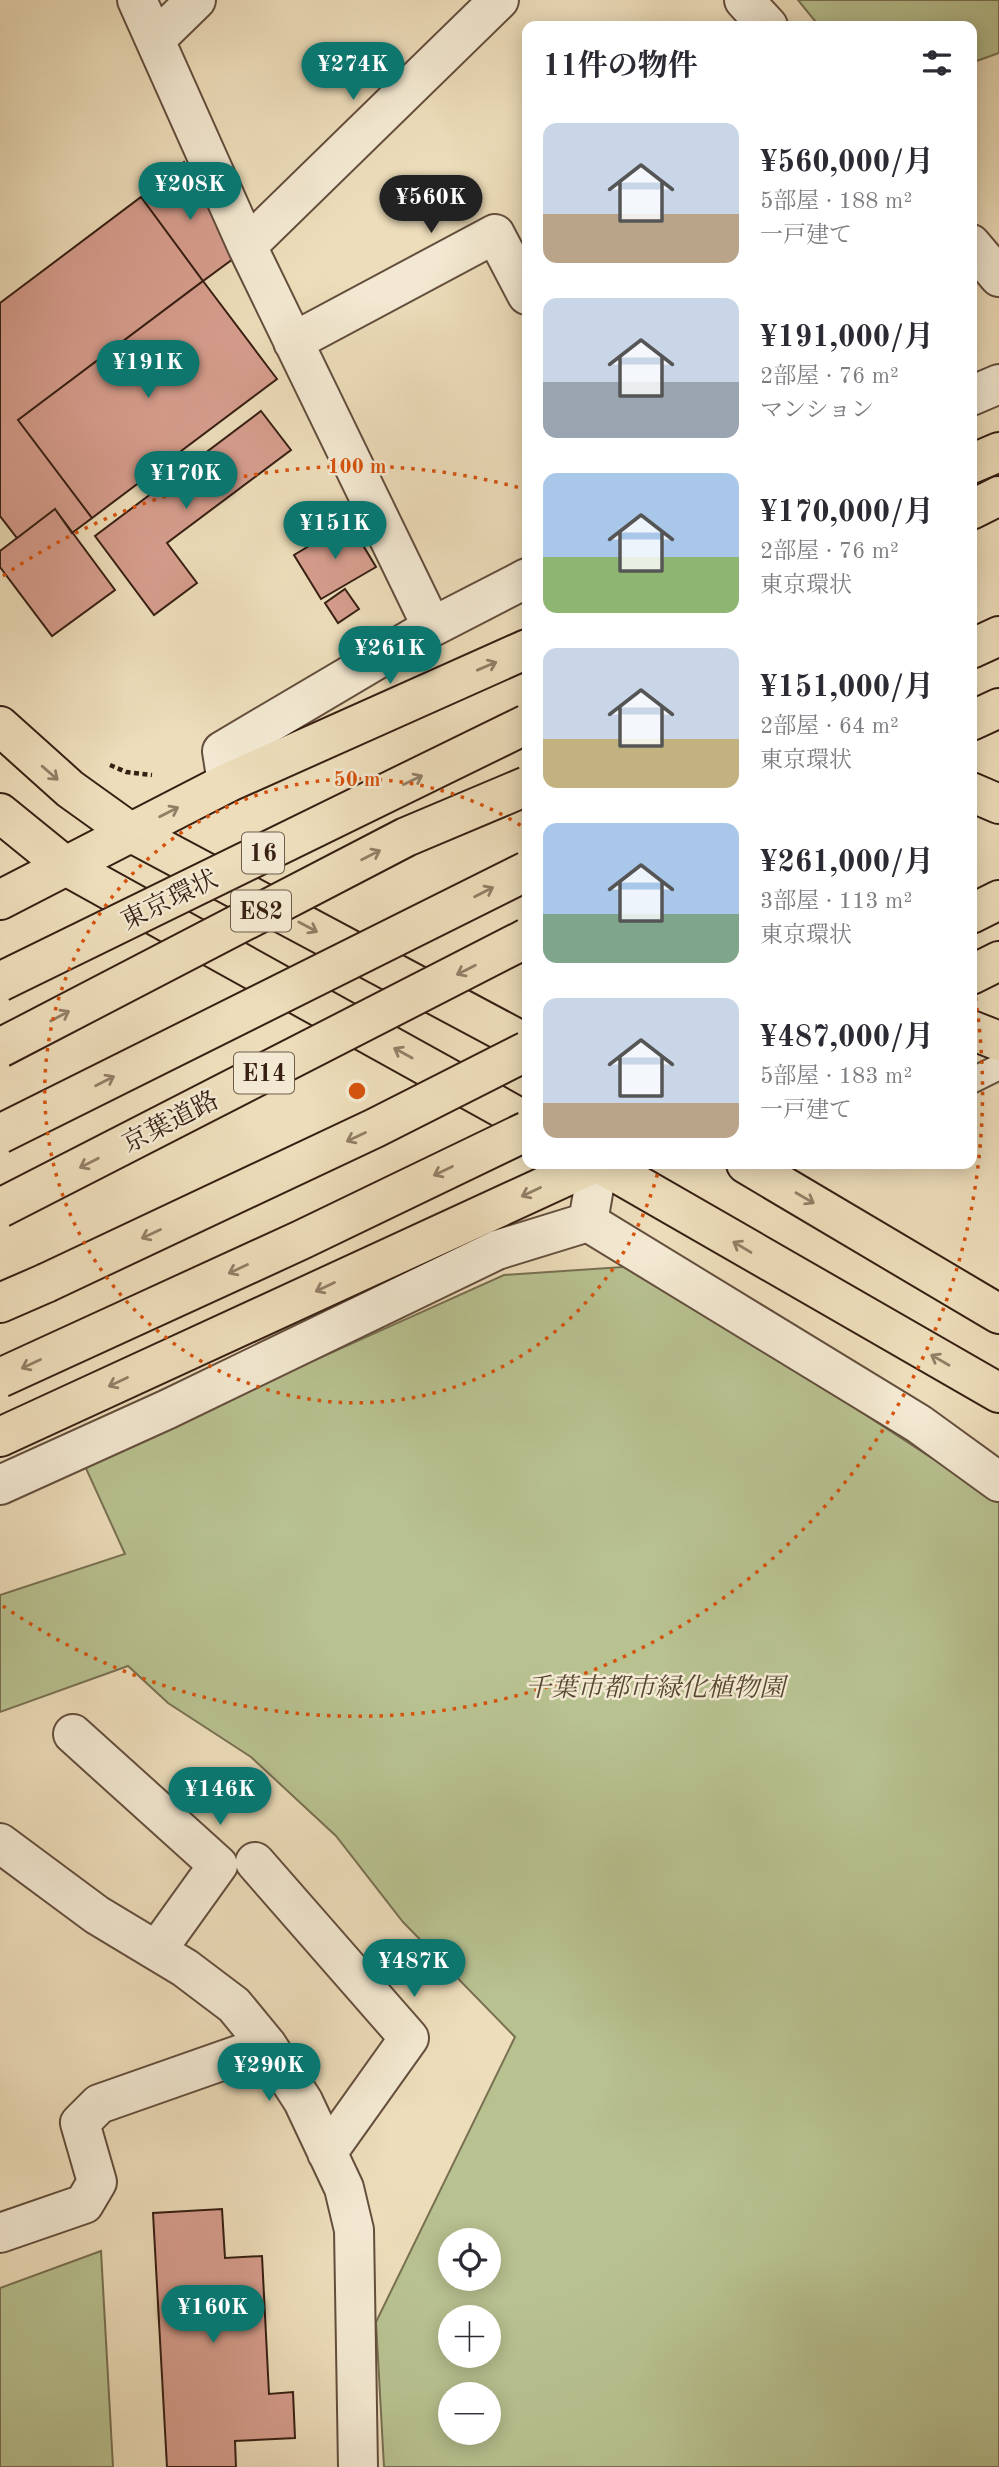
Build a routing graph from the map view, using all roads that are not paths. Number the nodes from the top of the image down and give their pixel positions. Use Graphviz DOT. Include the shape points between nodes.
graph roads {
  1 [pos="137,0"];
  2 [pos="196,0"];
  3 [pos="499,0"];
  4 [pos="744,0"];
  5 [pos="763,21"];
  6 [pos="156,39"];
  7 [pos="247,246"];
  8 [pos="977,251"];
  9 [pos="999,277"];
  10 [pos="522,285"];
  11 [pos="293,342"];
  12 [pos="999,384"];
  13 [pos="977,393"];
  14 [pos="999,452"];
  15 [pos="977,461"];
  16 [pos="999,496"];
  17 [pos="977,507"];
  18 [pos="522,581"];
  19 [pos="432,627"];
  20 [pos="999,635"];
  21 [pos="977,646"];
  22 [pos="522,651"];
  23 [pos="999,708"];
  24 [pos="977,718"];
  25 [pos="0,726"];
  26 [pos="522,726"];
  27 [pos="227,783"];
  28 [pos="522,788"];
  29 [pos="977,795"];
  30 [pos="999,804"];
  31 [pos="0,813"];
  32 [pos="130,832"];
  33 [pos="64,865"];
  34 [pos="522,873"];
  35 [pos="0,900"];
  36 [pos="999,900"];
  37 [pos="977,911"];
  38 [pos="522,941"];
  39 [pos="999,961"];
  40 [pos="977,972"];
  41 [pos="0,982"];
  42 [pos="977,1032"];
  43 [pos="522,1041"];
  44 [pos="999,1041"];
  45 [pos="0,1048"];
  46 [pos="522,1054"];
  47 [pos="999,1067"];
  48 [pos="977,1078"];
  49 [pos="522,1119"];
  50 [pos="522,1133"];
  51 [pos="0,1134"];
  52 [pos="586,1169"];
  53 [pos="596,1169"];
  54 [pos="606,1169"];
  55 [pos="754,1169"];
  56 [pos="0,1208"];
  57 [pos="588,1222"];
  58 [pos="0,1303"];
  59 [pos="999,1314"];
  60 [pos="0,1378"];
  61 [pos="999,1393"];
  62 [pos="0,1437"];
  63 [pos="999,1482"];
  64 [pos="0,1485"];
  65 [pos="73,1734"];
  66 [pos="0,1843"];
  67 [pos="255,1862"];
  68 [pos="157,1950"];
  69 [pos="267,2045"];
  70 [pos="327,2153"];
  71 [pos="0,2233"];
  72 [pos="358,2467"];
  1 -- 6 [label="street"];
  2 -- 6 [label="street"];
  3 -- 7 [label="street"];
  4 -- 5 [label="street"];
  6 -- 7 [label="street"];
  7 -- 11 [label="street"];
  8 -- 9 [label="street"];
  10 -- 11 [label="street" via="495,234"];
  11 -- 19 [label="street"];
  12 -- 13 [label="street"];
  14 -- 15 [label="highway"];
  16 -- 17 [label="highway"];
  18 -- 19 [label="street"];
  19 -- 27 [label="street" via="222,751"];
  20 -- 21 [label="highway"];
  27 -- 22 [label="highway, one-way"];
  23 -- 24 [label="highway"];
  25 -- 32 [label="highway, one-way" via="69,789"];
  41 -- 26 [label="highway, 東京環状 / 16, one-way, bridge"];
  32 -- 27 [label="highway, one-way"];
  45 -- 28 [label="highway, E82, one-way, bridge" via="406,837"];
  29 -- 30 [label="highway"];
  31 -- 33 [label="highway"];
  32 -- 33 [label="highway"];
  32 -- 43 [label="highway, one-way"];
  33 -- 35 [label="highway"];
  49 -- 33 [label="highway, one-way"];
  51 -- 34 [label="highway, E14, one-way, bridge"];
  36 -- 37 [label="highway"];
  38 -- 56 [label="highway, 京葉道路 / E14, one-way, bridge"];
  39 -- 40 [label="highway"];
  42 -- 44 [label="highway"];
  46 -- 58 [label="highway, one-way, bridge"];
  47 -- 48 [label="lane"];
  50 -- 60 [label="highway, one-way, bridge"];
  52 -- 62 [label="highway, one-way"];
  53 -- 57 [label="street"];
  61 -- 54 [label="highway, one-way"];
  55 -- 59 [label="highway, one-way"];
  57 -- 63 [label="street" via="919,1424"];
  57 -- 64 [label="street" via="497,1250"];
  65 -- 68 [label="street" via="218,1865"];
  66 -- 68 [label="street" via="97,1915"];
  67 -- 70 [label="street" via="409,2038"];
  68 -- 69 [label="street" via="233,2006"];
  69 -- 70 [label="street" via="303,2101"];
  69 -- 71 [label="street" via="99,2104 80,2123 97,2182 84,2204"];
  70 -- 72 [label="street" via="344,2188 354,2230"];
}
